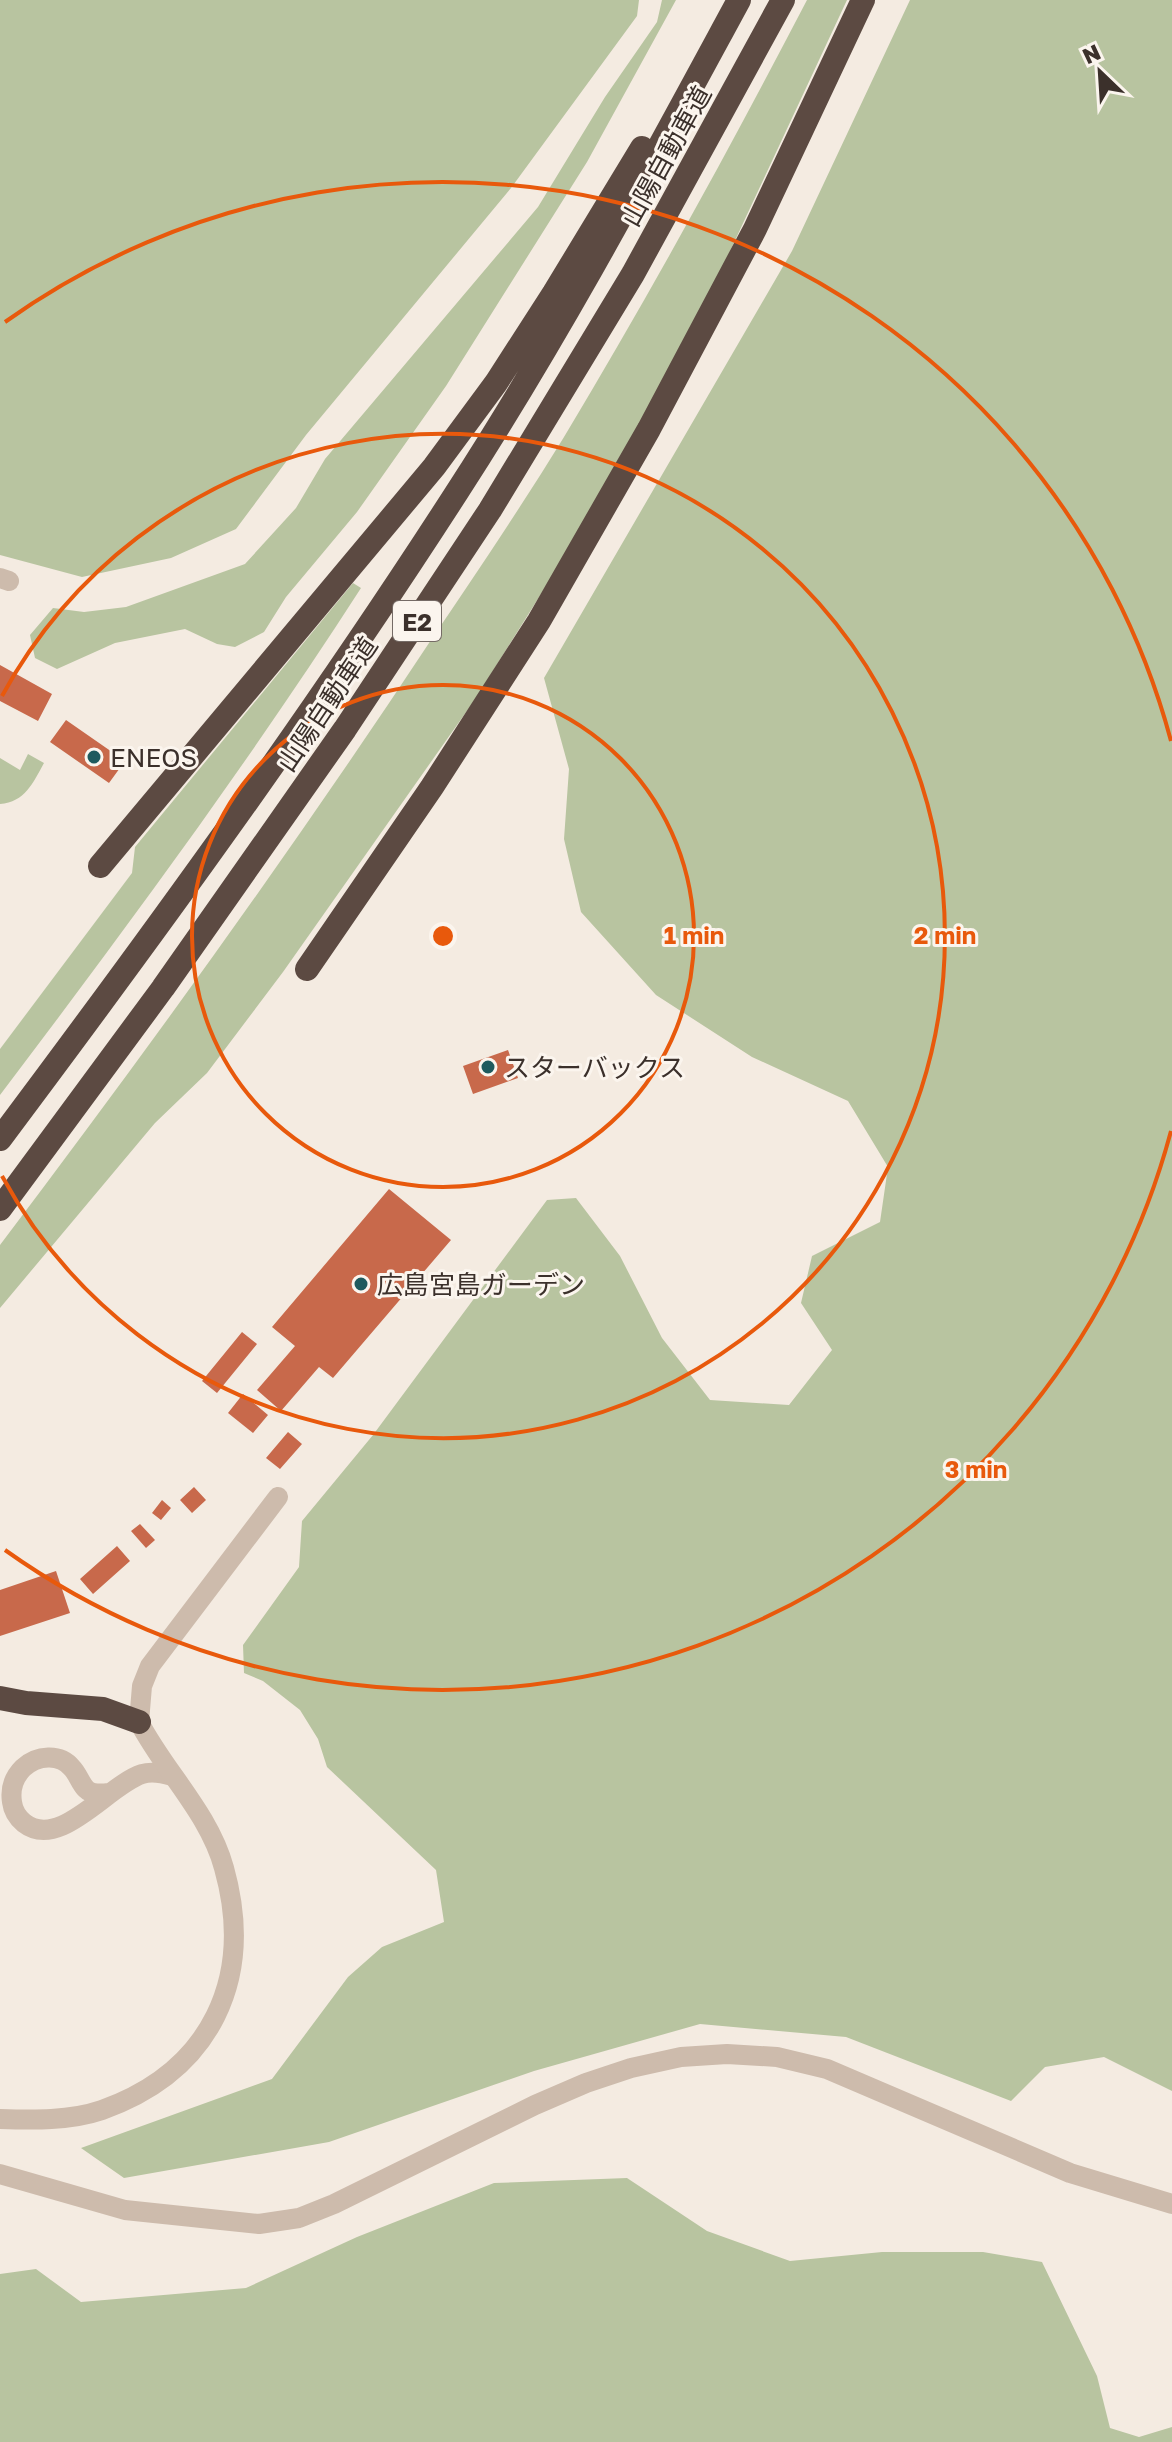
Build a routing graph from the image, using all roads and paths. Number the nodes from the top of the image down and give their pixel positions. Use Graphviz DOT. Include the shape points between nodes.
graph roads {
  1 [pos="739,0"];
  2 [pos="783,0"];
  3 [pos="863,0"];
  4 [pos="100,866"];
  5 [pos="307,969"];
  6 [pos="0,1139"];
  7 [pos="0,1209"];
  8 [pos="278,1497"];
  9 [pos="0,1698"];
  10 [pos="0,1710"];
  11 [pos="139,1722"];
  12 [pos="172,1776"];
  13 [pos="109,1793"];
  14 [pos="0,2119"];
  15 [pos="0,2174"];
  16 [pos="1172,2204"];
  1 -- 4 [label="highway" via="686,74 479,407"];
  1 -- 6 [label="highway, 山陽自動車道 / E2" via="599,259 459,489 313,711"];
  2 -- 7 [label="highway, 山陽自動車道 / E2" via="633,274 482,523 345,729"];
  3 -- 5 [label="highway" via="755,229 539,621"];
  8 -- 11 [label="street" via="150,1666"];
  9 -- 11 [label="highway" via="103,1709"];
  10 -- 11 [label="highway"];
  11 -- 12 [label="street"];
  12 -- 13 [label="street" via="144,1773"];
  12 -- 14 [label="street" via="211,1833 224,1867 235,1930 219,2010 201,2043 176,2070 143,2092 100,2111 48,2120"];
  13 -- 13 [label="street" via="66,1825 49,1831 32,1829 20,1820 11,1794 14,1779 25,1766 52,1757 72,1767 86,1790"];
  15 -- 16 [label="street" via="125,2210 259,2224 299,2218 586,2083 681,2057 727,2054 777,2057 827,2069 1070,2173"];
}
